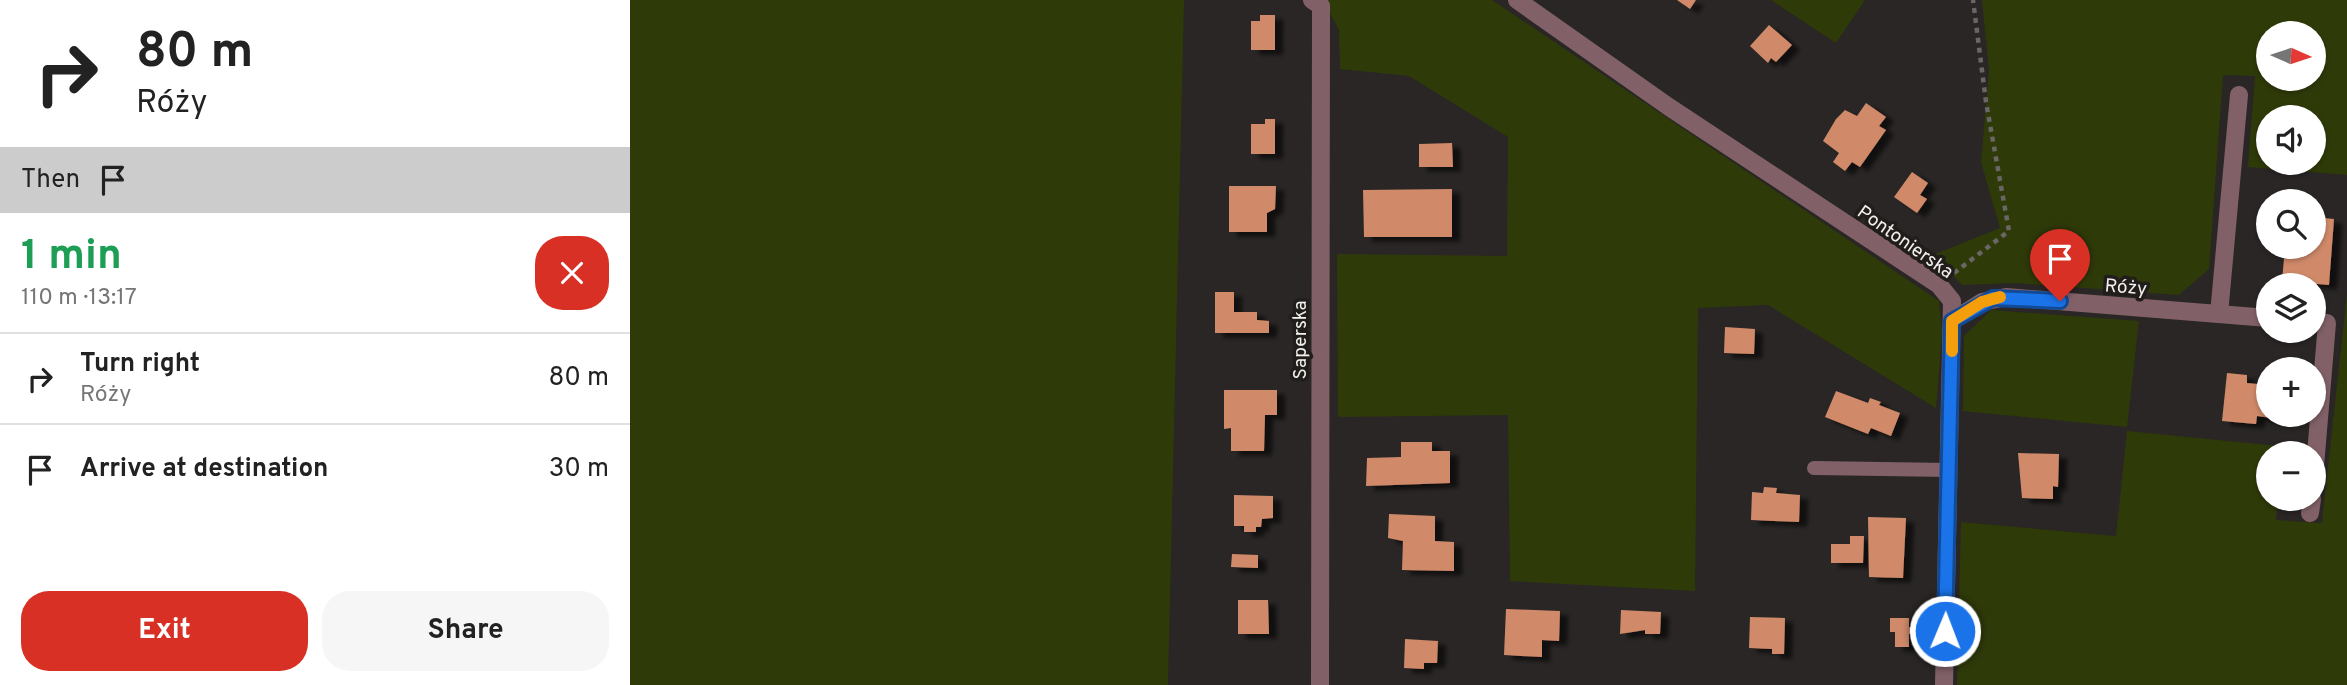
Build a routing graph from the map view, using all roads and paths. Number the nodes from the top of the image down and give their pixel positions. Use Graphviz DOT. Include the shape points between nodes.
graph roads {
  1 [pos="1312,0"];
  2 [pos="1517,0"];
  3 [pos="1973,0"];
  4 [pos="2239,95"];
  5 [pos="1939,285"];
  6 [pos="2219,314"];
  7 [pos="2256,317"];
  8 [pos="1952,321"];
  9 [pos="2326,323"];
  10 [pos="2317,441"];
  11 [pos="1814,468"];
  12 [pos="1949,470"];
  13 [pos="1320,685"];
  14 [pos="1944,685"];
  1 -- 13 [label="street, Saperska" via="1321,6"];
  2 -- 5 [label="street, Pontonierska" via="1669,107"];
  3 -- 5 [label="path" via="2009,231"];
  4 -- 6 [label="street"];
  5 -- 8 [label="street, Pontonierska" via="1952,301"];
  6 -- 7 [label="street, Róży"];
  6 -- 8 [label="street, Róży" via="2006,296 1982,302"];
  8 -- 12 [label="street, Pontonierska"];
  9 -- 10 [label="street"];
  11 -- 12 [label="lane"];
  12 -- 14 [label="street, Pontonierska"];
}
